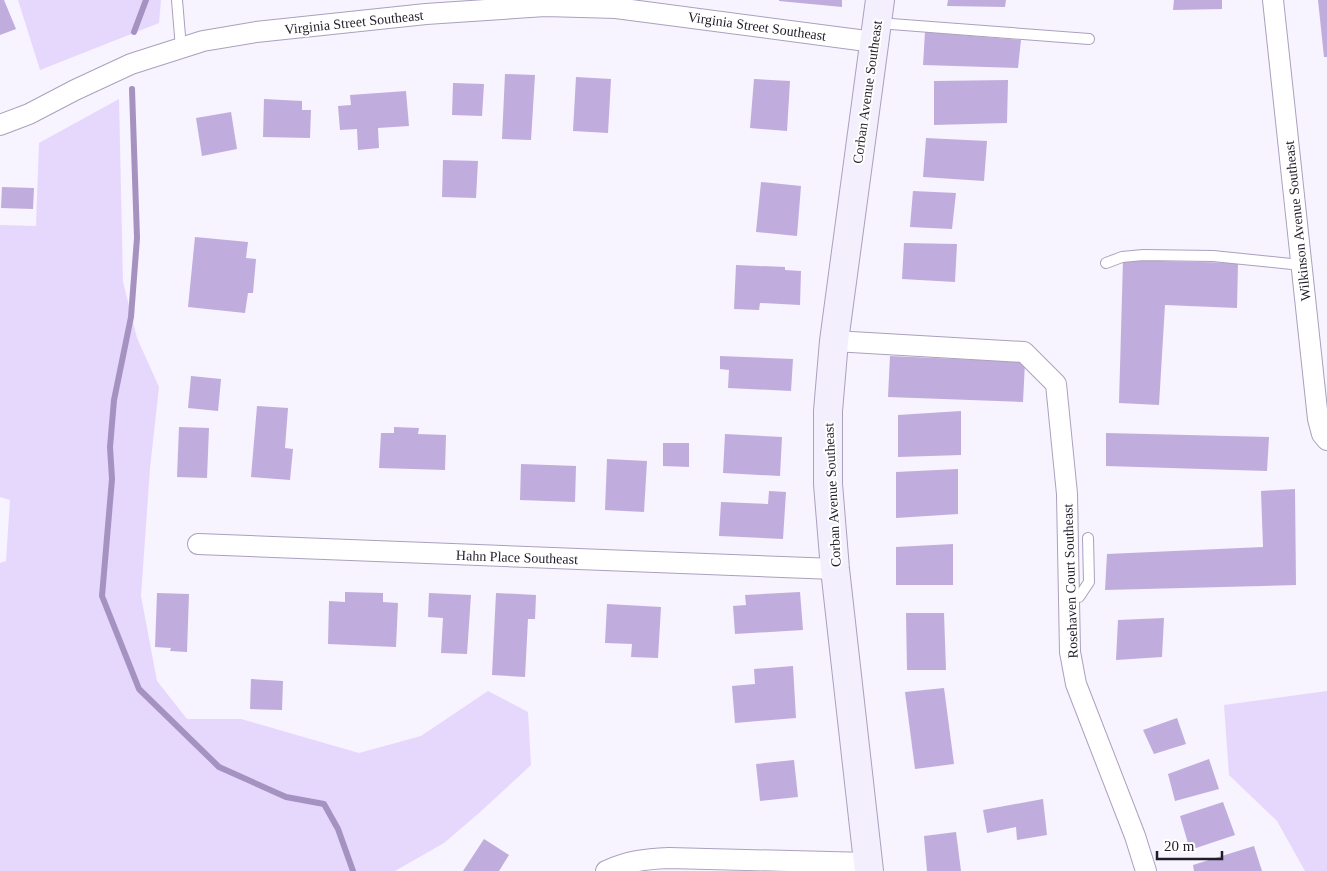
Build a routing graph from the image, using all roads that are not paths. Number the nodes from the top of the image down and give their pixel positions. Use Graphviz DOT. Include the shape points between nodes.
graph roads {
  1 [pos="177,0"];
  2 [pos="1273,0"];
  3 [pos="877,21"];
  4 [pos="1089,39"];
  5 [pos="181,48"];
  6 [pos="0,125"];
  7 [pos="1106,263"];
  8 [pos="1301,265"];
  9 [pos="834,341"];
  10 [pos="1327,440"];
  11 [pos="1088,538"];
  12 [pos="198,544"];
  13 [pos="835,569"];
  14 [pos="1069,597"];
  15 [pos="869,867"];
  16 [pos="606,871"];
  17 [pos="1146,871"];
  1 -- 5 [label="lane"];
  2 -- 8 [label="street, Wilkinson Avenue Southeast"];
  3 -- 4 [label="lane"];
  3 -- 5 [label="street, Virginia Street Southeast" via="545,6 426,14 265,31"];
  3 -- 9 [label="main road, Corban Avenue Southeast"];
  5 -- 6 [label="street, Virginia Street Southeast" via="131,64 30,114"];
  7 -- 8 [label="lane" via="1122,256 1143,255 1214,256"];
  8 -- 10 [label="street, Wilkinson Avenue Southeast" via="1318,419"];
  9 -- 13 [label="main road, Corban Avenue Southeast" via="828,411 828,484"];
  9 -- 14 [label="street, Rosehaven Court Southeast" via="1024,352 1056,384 1067,494"];
  11 -- 14 [label="lane" via="1089,582 1078,597"];
  12 -- 13 [label="street, Hahn Place Southeast"];
  13 -- 15 [label="main road, Corban Avenue Southeast"];
  14 -- 17 [label="street, Rosehaven Court Southeast" via="1070,652 1076,684"];
  15 -- 16 [label="street" via="669,858 641,859"];
}
